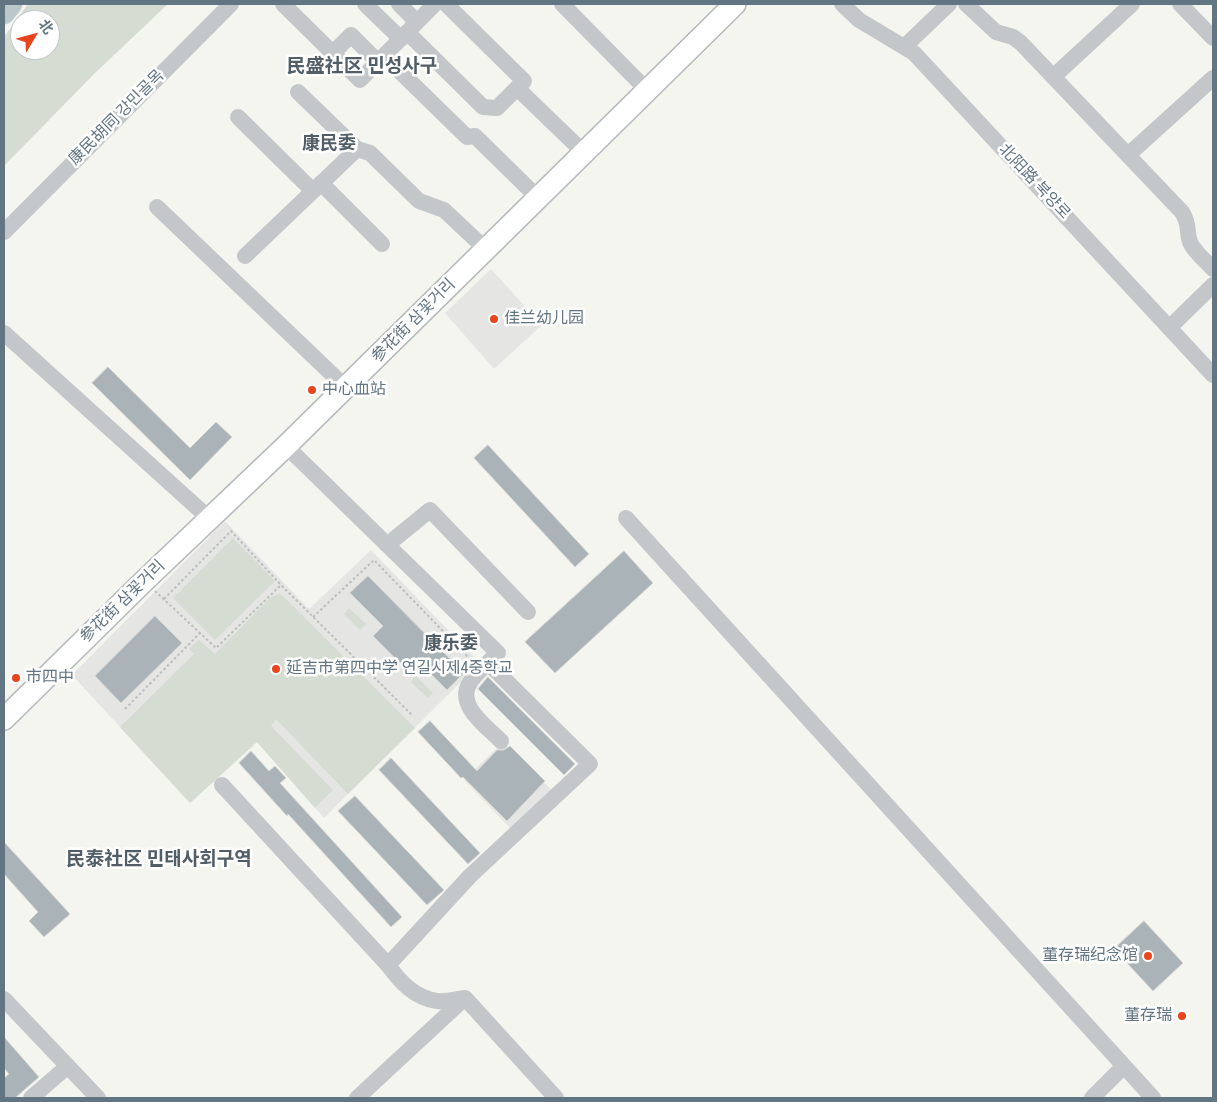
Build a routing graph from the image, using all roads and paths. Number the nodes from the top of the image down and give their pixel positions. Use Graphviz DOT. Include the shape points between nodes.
graph roads {
  1 [pos="231,4"];
  2 [pos="283,4"];
  3 [pos="399,4"];
  4 [pos="435,4"];
  5 [pos="446,4"];
  6 [pos="562,4"];
  7 [pos="716,4"];
  8 [pos="735,4"];
  9 [pos="842,4"];
  10 [pos="949,4"];
  11 [pos="966,4"];
  12 [pos="1132,4"];
  13 [pos="1180,4"];
  14 [pos="373,7"];
  15 [pos="408,31"];
  16 [pos="1213,38"];
  17 [pos="905,46"];
  18 [pos="333,53"];
  19 [pos="381,59"];
  20 [pos="1053,77"];
  21 [pos="1213,78"];
  22 [pos="638,81"];
  23 [pos="517,88"];
  24 [pos="298,92"];
  25 [pos="238,117"];
  26 [pos="575,144"];
  27 [pos="357,149"];
  28 [pos="1128,155"];
  29 [pos="317,187"];
  30 [pos="529,189"];
  31 [pos="158,207"];
  32 [pos="4,232"];
  33 [pos="477,241"];
  34 [pos="382,244"];
  35 [pos="245,256"];
  36 [pos="1213,269"];
  37 [pos="1213,285"];
  38 [pos="1169,328"];
  39 [pos="4,333"];
  40 [pos="1213,375"];
  41 [pos="336,379"];
  42 [pos="286,446"];
  43 [pos="200,511"];
  44 [pos="626,518"];
  45 [pos="388,545"];
  46 [pos="144,581"];
  47 [pos="281,585"];
  48 [pos="164,599"];
  49 [pos="528,612"];
  50 [pos="313,617"];
  51 [pos="200,634"];
  52 [pos="472,660"];
  53 [pos="488,663"];
  54 [pos="4,702"];
  55 [pos="125,709"];
  56 [pos="413,716"];
  57 [pos="4,718"];
  58 [pos="501,741"];
  59 [pos="222,785"];
  60 [pos="388,965"];
  61 [pos="465,998"];
  62 [pos="4,999"];
  63 [pos="68,1066"];
  64 [pos="1124,1066"];
  65 [pos="32,1098"];
  66 [pos="98,1098"];
  67 [pos="357,1098"];
  68 [pos="556,1098"];
  69 [pos="1092,1098"];
  70 [pos="1153,1098"];
  1 -- 32 [label="street, 康民胡同 강민골목"];
  2 -- 18 [label="street"];
  3 -- 15 [label="street"];
  4 -- 15 [label="street"];
  5 -- 23 [label="street" via="524,81"];
  6 -- 22 [label="street"];
  7 -- 22 [label="main road, 参花街 삼꽃거리"];
  8 -- 42 [label="main road, 参花街 삼꽃거리"];
  9 -- 17 [label="street, 北阳路 북양로" via="860,20"];
  10 -- 17 [label="street"];
  11 -- 20 [label="street" via="996,32 1021,43"];
  12 -- 20 [label="street"];
  13 -- 16 [label="street"];
  14 -- 15 [label="street"];
  15 -- 19 [label="street"];
  15 -- 23 [label="street" via="483,107 497,108"];
  17 -- 38 [label="street, 北阳路 북양로"];
  18 -- 19 [label="street" via="351,35"];
  18 -- 19 [label="street" via="360,80"];
  19 -- 30 [label="street" via="467,137 475,136"];
  20 -- 28 [label="street"];
  21 -- 28 [label="street"];
  22 -- 26 [label="main road, 参花街 삼꽃거리"];
  23 -- 26 [label="street"];
  24 -- 27 [label="street"];
  25 -- 29 [label="street"];
  26 -- 30 [label="main road, 参花街 삼꽃거리"];
  27 -- 29 [label="street"];
  27 -- 33 [label="street" via="370,153 418,201 444,210"];
  28 -- 36 [label="street" via="1182,212 1187,219 1189,240"];
  29 -- 34 [label="street"];
  29 -- 35 [label="street"];
  30 -- 33 [label="main road, 参花街 삼꽃거리"];
  31 -- 41 [label="street"];
  33 -- 41 [label="main road, 参花街 삼꽃거리"];
  37 -- 38 [label="street"];
  38 -- 40 [label="street, 北阳路 북양로"];
  39 -- 43 [label="street"];
  41 -- 43 [label="main road, 参花街 삼꽃거리"];
  42 -- 45 [label="street"];
  42 -- 46 [label="main road, 参花街 삼꽃거리"];
  43 -- 54 [label="main road, 参花街 삼꽃거리"];
  44 -- 64 [label="street"];
  45 -- 49 [label="street" via="430,510"];
  45 -- 53 [label="street" via="498,653"];
  46 -- 48 [label="path"];
  46 -- 57 [label="main road, 参花街 삼꽃거리"];
  47 -- 48 [label="path" via="230,532"];
  47 -- 50 [label="path"];
  47 -- 51 [label="path" via="216,648"];
  48 -- 51 [label="path"];
  50 -- 52 [label="path" via="374,560"];
  50 -- 56 [label="path"];
  51 -- 55 [label="path"];
  53 -- 58 [label="street" via="470,682 466,700 471,710"];
  53 -- 60 [label="street" via="590,764 470,876"];
  59 -- 60 [label="street"];
  60 -- 61 [label="street" via="401,983 421,996 438,1001"];
  61 -- 67 [label="street"];
  61 -- 68 [label="street"];
  62 -- 63 [label="street"];
  63 -- 65 [label="street"];
  63 -- 66 [label="street"];
  64 -- 69 [label="street"];
  64 -- 70 [label="street"];
}
